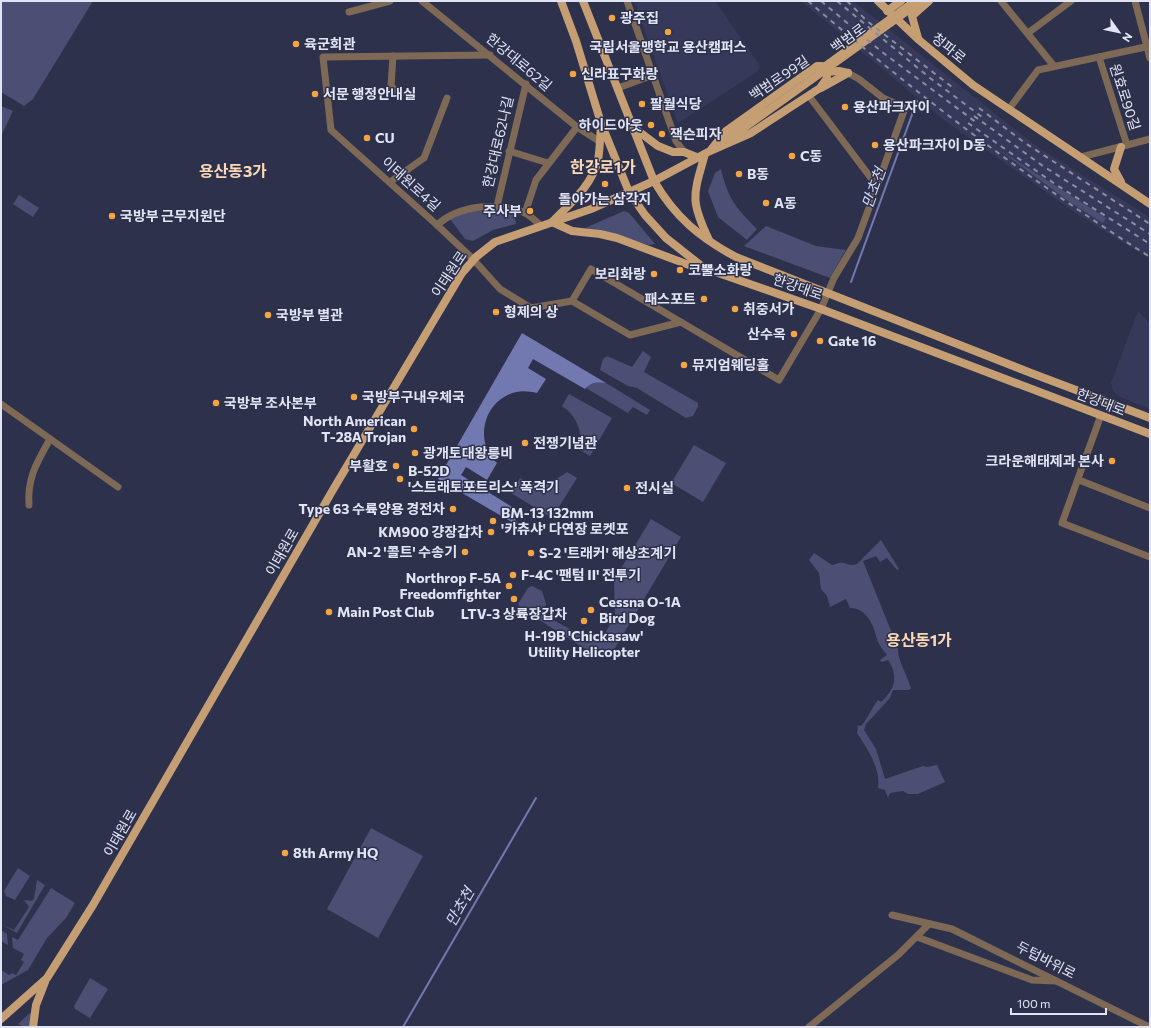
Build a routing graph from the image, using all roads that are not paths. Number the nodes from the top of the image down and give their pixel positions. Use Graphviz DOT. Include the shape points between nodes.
graph roads {
  1 [pos="390,1"];
  2 [pos="422,1"];
  3 [pos="561,1"];
  4 [pos="583,1"];
  5 [pos="627,1"];
  6 [pos="872,1"];
  7 [pos="901,1"];
  8 [pos="914,1"];
  9 [pos="921,1"];
  10 [pos="929,1"];
  11 [pos="1001,1"];
  12 [pos="1071,1"];
  13 [pos="1136,1"];
  14 [pos="882,5"];
  15 [pos="349,12"];
  16 [pos="1028,34"];
  17 [pos="919,40"];
  18 [pos="1149,46"];
  19 [pos="490,55"];
  20 [pos="393,56"];
  21 [pos="1099,57"];
  22 [pos="1150,58"];
  23 [pos="1054,66"];
  24 [pos="827,72"];
  25 [pos="848,73"];
  26 [pos="653,75"];
  27 [pos="792,83"];
  28 [pos="526,84"];
  29 [pos="618,88"];
  30 [pos="820,88"];
  31 [pos="400,95"];
  32 [pos="447,98"];
  33 [pos="806,98"];
  34 [pos="773,106"];
  35 [pos="1009,109"];
  36 [pos="601,123"];
  37 [pos="633,127"];
  38 [pos="577,128"];
  39 [pos="1150,139"];
  40 [pos="599,141"];
  41 [pos="1124,146"];
  42 [pos="509,151"];
  43 [pos="684,152"];
  44 [pos="705,155"];
  45 [pos="1081,158"];
  46 [pos="548,163"];
  47 [pos="654,181"];
  48 [pos="390,182"];
  49 [pos="876,186"];
  50 [pos="1123,186"];
  51 [pos="630,192"];
  52 [pos="1150,204"];
  53 [pos="497,206"];
  54 [pos="525,213"];
  55 [pos="552,222"];
  56 [pos="437,225"];
  57 [pos="541,226"];
  58 [pos="710,243"];
  59 [pos="473,259"];
  60 [pos="704,268"];
  61 [pos="828,293"];
  62 [pos="572,301"];
  63 [pos="821,309"];
  64 [pos="681,322"];
  65 [pos="1,404"];
  66 [pos="1101,415"];
  67 [pos="1150,418"];
  68 [pos="1150,434"];
  69 [pos="50,439"];
  70 [pos="1079,480"];
  71 [pos="118,487"];
  72 [pos="29,505"];
  73 [pos="1150,508"];
  74 [pos="1150,557"];
  75 [pos="892,915"];
  76 [pos="929,924"];
  77 [pos="917,937"];
  78 [pos="47,978"];
  79 [pos="1058,981"];
  80 [pos="1,1019"];
  81 [pos="33,1027"];
  82 [pos="809,1027"];
  83 [pos="1149,1027"];
  1 -- 15 [label="street"];
  2 -- 19 [label="street, 한강대로62길"];
  3 -- 36 [label="main road, 한강대로"];
  4 -- 29 [label="main road, 한강대로"];
  5 -- 26 [label="street"];
  6 -- 14 [label="main road, 청파로"];
  7 -- 14 [label="main road"];
  8 -- 34 [label="main road, 백범로"];
  9 -- 34 [label="main road, 백범로"];
  10 -- 17 [label="main road" via="912,16"];
  11 -- 16 [label="street"];
  12 -- 16 [label="street"];
  13 -- 18 [label="street"];
  14 -- 17 [label="main road, 청파로"];
  16 -- 23 [label="street"];
  17 -- 35 [label="main road, 청파로" via="973,85"];
  18 -- 21 [label="street"];
  18 -- 22 [label="street"];
  19 -- 20 [label="street"];
  19 -- 28 [label="street, 한강대로62길"];
  20 -- 31 [label="street" via="391,86"];
  20 -- 48 [label="street, 이태원로4길" via="323,57 331,130"];
  21 -- 23 [label="street"];
  21 -- 41 [label="street, 원효로90길"];
  23 -- 35 [label="street" via="1038,70"];
  24 -- 25 [label="main road"];
  24 -- 27 [label="main road, 백범로99길" via="825,68 817,66"];
  24 -- 30 [label="main road, 백범로99길" via="827,78"];
  25 -- 30 [label="main road"];
  25 -- 49 [label="street" via="883,98 904,108"];
  26 -- 29 [label="street"];
  26 -- 43 [label="street" via="676,141"];
  27 -- 33 [label="main road" via="798,84"];
  27 -- 44 [label="main road, 백범로99길" via="726,131"];
  28 -- 38 [label="street, 한강대로62길"];
  28 -- 42 [label="street, 한강대로62나길"];
  29 -- 37 [label="main road, 한강대로"];
  30 -- 33 [label="main road"];
  32 -- 48 [label="street" via="424,158"];
  33 -- 44 [label="main road" via="751,133"];
  33 -- 49 [label="street"];
  34 -- 44 [label="main road, 백범로"];
  35 -- 45 [label="main road, 청파로"];
  36 -- 40 [label="main road"];
  36 -- 51 [label="main road, 한강대로"];
  37 -- 43 [label="main road" via="658,146 673,152"];
  37 -- 47 [label="main road, 한강대로"];
  38 -- 40 [label="street, 한강대로62길"];
  38 -- 46 [label="street"];
  39 -- 41 [label="street, 원효로90길"];
  40 -- 55 [label="main road" via="598,160 583,190"];
  41 -- 45 [label="street, 원효로90길"];
  41 -- 50 [label="main road" via="1114,169"];
  42 -- 46 [label="street"];
  42 -- 53 [label="street, 한강대로62나길"];
  43 -- 44 [label="main road"];
  44 -- 47 [label="main road, 백범로"];
  44 -- 58 [label="main road" via="695,190 694,204"];
  45 -- 50 [label="main road, 청파로"];
  46 -- 54 [label="street" via="536,180"];
  47 -- 51 [label="main road, 이태원로"];
  47 -- 58 [label="main road, 한강대로" via="664,199"];
  48 -- 56 [label="street, 이태원로4길"];
  49 -- 61 [label="street" via="858,238"];
  50 -- 52 [label="main road, 청파로"];
  51 -- 55 [label="main road, 이태원로"];
  51 -- 60 [label="main road, 한강대로" via="645,215 667,239"];
  53 -- 54 [label="street"];
  53 -- 56 [label="street" via="464,210 446,217"];
  54 -- 57 [label="street"];
  55 -- 57 [label="main road, 이태원로"];
  55 -- 60 [label="main road" via="572,231 617,238 689,265"];
  56 -- 59 [label="street, 이태원로4길"];
  57 -- 59 [label="main road, 이태원로" via="495,242"];
  58 -- 61 [label="main road, 한강대로" via="736,257"];
  59 -- 62 [label="street, 이태원로4길" via="500,289 531,308"];
  59 -- 78 [label="main road, 이태원로" via="462,273 330,495 93,905"];
  60 -- 63 [label="main road, 한강대로"];
  61 -- 63 [label="street"];
  61 -- 67 [label="main road, 한강대로"];
  62 -- 64 [label="street" via="630,335"];
  62 -- 64 [label="street" via="591,269"];
  63 -- 64 [label="street" via="779,380"];
  63 -- 66 [label="main road, 한강대로"];
  65 -- 69 [label="street"];
  66 -- 68 [label="main road, 한강대로"];
  66 -- 70 [label="street"];
  69 -- 71 [label="street"];
  69 -- 72 [label="street" via="31,476 28,488"];
  70 -- 73 [label="street"];
  70 -- 74 [label="street" via="1062,523"];
  75 -- 76 [label="street, 두텁바위로"];
  76 -- 77 [label="street"];
  76 -- 79 [label="street, 두텁바위로" via="952,929"];
  77 -- 79 [label="street" via="1032,980"];
  77 -- 82 [label="street"];
  78 -- 80 [label="main road, 이태원로"];
  78 -- 81 [label="main road" via="36,1005"];
  79 -- 83 [label="street, 두텁바위로"];
}
